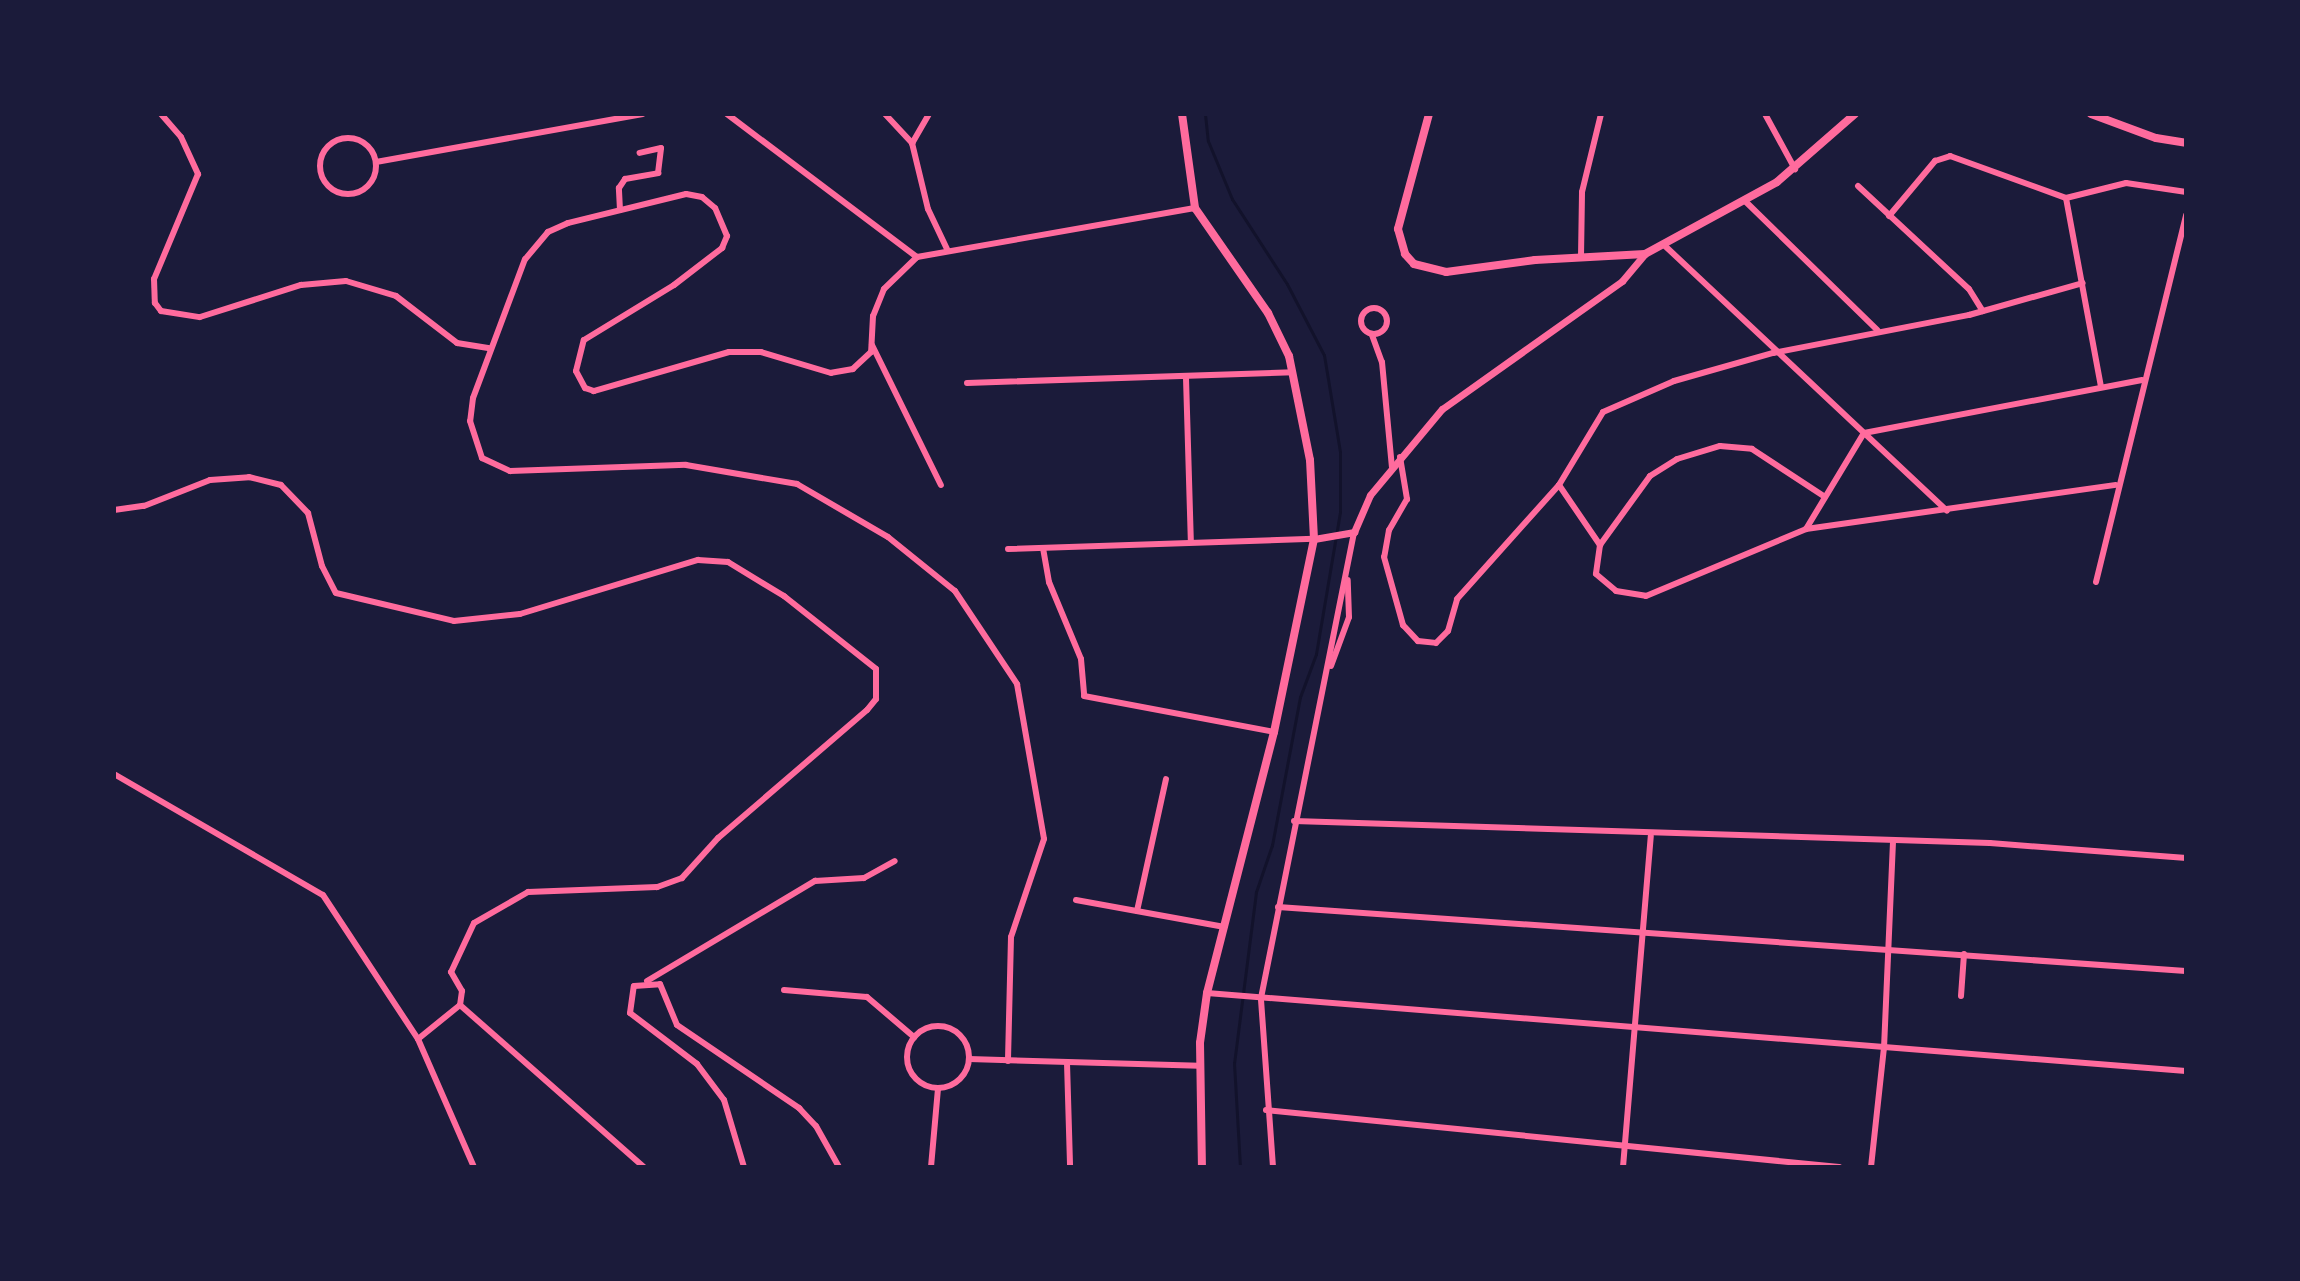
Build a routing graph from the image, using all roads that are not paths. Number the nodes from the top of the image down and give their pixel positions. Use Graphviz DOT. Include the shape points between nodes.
graph roads {
  1 [pos="161,114"];
  2 [pos="643,114"];
  3 [pos="727,114"];
  4 [pos="885,114"];
  5 [pos="929,114"];
  6 [pos="1182,114"];
  7 [pos="1429,114"];
  8 [pos="1601,114"];
  9 [pos="1765,114"];
  10 [pos="1855,114"];
  11 [pos="2091,114"];
  12 [pos="600,118"];
  13 [pos="912,143"];
  14 [pos="2186,143"];
  15 [pos="640,153"];
  16 [pos="376,162"];
  17 [pos="1795,169"];
  18 [pos="1858,186"];
  19 [pos="2186,192"];
  20 [pos="2066,198"];
  21 [pos="1745,201"];
  22 [pos="1195,208"];
  23 [pos="620,210"];
  24 [pos="2186,215"];
  25 [pos="1889,216"];
  26 [pos="1664,245"];
  27 [pos="947,249"];
  28 [pos="1645,254"];
  29 [pos="917,257"];
  30 [pos="1581,257"];
  31 [pos="2083,283"];
  32 [pos="1983,311"];
  33 [pos="1877,330"];
  34 [pos="1372,335"];
  35 [pos="872,345"];
  36 [pos="490,348"];
  37 [pos="1773,353"];
  38 [pos="1293,372"];
  39 [pos="1186,378"];
  40 [pos="2142,380"];
  41 [pos="967,383"];
  42 [pos="2101,386"];
  43 [pos="1864,433"];
  44 [pos="1400,457"];
  45 [pos="1392,467"];
  46 [pos="941,485"];
  47 [pos="1559,485"];
  48 [pos="2116,485"];
  49 [pos="1825,497"];
  50 [pos="114,510"];
  51 [pos="1947,511"];
  52 [pos="1806,529"];
  53 [pos="1350,532"];
  54 [pos="1314,539"];
  55 [pos="1191,542"];
  56 [pos="1600,545"];
  57 [pos="1043,548"];
  58 [pos="1008,549"];
  59 [pos="1348,574"];
  60 [pos="2096,582"];
  61 [pos="1329,669"];
  62 [pos="1274,732"];
  63 [pos="114,774"];
  64 [pos="1166,779"];
  65 [pos="1294,821"];
  66 [pos="1651,836"];
  67 [pos="1893,841"];
  68 [pos="2186,858"];
  69 [pos="895,861"];
  70 [pos="1076,900"];
  71 [pos="1278,907"];
  72 [pos="1137,911"];
  73 [pos="1225,927"];
  74 [pos="1644,932"];
  75 [pos="1888,948"];
  76 [pos="1964,954"];
  77 [pos="2186,971"];
  78 [pos="647,981"];
  79 [pos="784,990"];
  80 [pos="1207,993"];
  81 [pos="1961,996"];
  82 [pos="1257,998"];
  83 [pos="460,1005"];
  84 [pos="1637,1028"];
  85 [pos="914,1037"];
  86 [pos="418,1039"];
  87 [pos="1884,1048"];
  88 [pos="969,1059"];
  89 [pos="1008,1061"];
  90 [pos="1067,1063"];
  91 [pos="1199,1066"];
  92 [pos="2186,1071"];
  93 [pos="938,1088"];
  94 [pos="1266,1110"];
  95 [pos="1625,1146"];
  96 [pos="474,1167"];
  97 [pos="644,1167"];
  98 [pos="744,1167"];
  99 [pos="839,1167"];
  100 [pos="931,1167"];
  101 [pos="1070,1167"];
  102 [pos="1202,1167"];
  103 [pos="1273,1167"];
  104 [pos="1623,1167"];
  105 [pos="1839,1167"];
  106 [pos="1871,1167"];
  1 -- 36 [label="street" via="181,137 198,174 154,279 155,303 161,311 200,317 301,285 346,281 396,296 457,343"];
  2 -- 12 [label="street"];
  3 -- 29 [label="street"];
  4 -- 13 [label="street"];
  5 -- 13 [label="street"];
  6 -- 22 [label="main road"];
  7 -- 30 [label="main road" via="1398,229 1405,254 1414,264 1446,272"];
  8 -- 30 [label="street" via="1582,192"];
  9 -- 17 [label="street"];
  10 -- 17 [label="main road"];
  11 -- 14 [label="main road"];
  12 -- 16 [label="street"];
  13 -- 27 [label="street" via="928,209"];
  15 -- 23 [label="street" via="661,148 658,173 625,179 619,188"];
  16 -- 16 [label="street" via="360,140 341,139 325,149 320,167 333,189 350,193 372,180"];
  17 -- 21 [label="main road"];
  18 -- 25 [label="street"];
  19 -- 20 [label="street" via="2126,183"];
  20 -- 25 [label="street" via="1950,156 1935,161"];
  20 -- 31 [label="street"];
  21 -- 26 [label="main road"];
  21 -- 33 [label="street"];
  22 -- 27 [label="street"];
  22 -- 38 [label="main road" via="1268,313"];
  23 -- 35 [label="street" via="663,197 702,197 722,219 727,236 722,248 699,267 584,340 576,371 585,388 603,390 746,350 816,371 842,373 865,360"];
  23 -- 36 [label="street" via="568,223 534,246 513,284"];
  24 -- 40 [label="street"];
  25 -- 32 [label="street" via="1969,289"];
  26 -- 28 [label="main road"];
  26 -- 37 [label="street"];
  27 -- 29 [label="street"];
  28 -- 30 [label="main road"];
  28 -- 44 [label="street" via="1622,281 1442,409"];
  29 -- 35 [label="street" via="884,289 873,316"];
  31 -- 32 [label="street"];
  31 -- 42 [label="street"];
  32 -- 33 [label="street"];
  33 -- 37 [label="street"];
  34 -- 34 [label="street" via="1361,323 1366,311 1375,308 1388,322 1381,333"];
  34 -- 45 [label="street" via="1382,362"];
  35 -- 46 [label="street"];
  36 -- 89 [label="street" via="470,421 472,440 492,466 535,471 686,465 785,481 851,513 955,591 1017,684 1044,839 1011,937"];
  37 -- 43 [label="street"];
  37 -- 47 [label="street" via="1674,381 1603,412"];
  38 -- 39 [label="street"];
  38 -- 54 [label="main road" via="1310,460"];
  39 -- 41 [label="street"];
  39 -- 55 [label="street"];
  40 -- 42 [label="street"];
  40 -- 48 [label="street"];
  42 -- 43 [label="street"];
  43 -- 49 [label="street"];
  43 -- 51 [label="street"];
  44 -- 45 [label="street"];
  44 -- 47 [label="street" via="1407,499 1389,530 1384,557 1403,625 1428,644 1444,638 1457,599"];
  45 -- 53 [label="street"];
  47 -- 56 [label="street"];
  48 -- 51 [label="street"];
  48 -- 60 [label="street"];
  49 -- 52 [label="street"];
  49 -- 56 [label="street" via="1752,449 1720,446 1677,459 1650,476"];
  50 -- 83 [label="street" via="144,506 210,480 249,477 281,485 308,513 322,566 336,593 454,621 520,614 698,560 728,562 784,596 876,669 876,699 867,710 718,838 682,878 657,887 528,892 474,923 451,972 462,991"];
  51 -- 52 [label="street"];
  52 -- 56 [label="street" via="1646,596 1616,591 1603,582 1594,568"];
  53 -- 54 [label="street"];
  53 -- 59 [label="street"];
  54 -- 55 [label="street"];
  54 -- 62 [label="main road"];
  55 -- 57 [label="street"];
  57 -- 58 [label="street"];
  57 -- 62 [label="street" via="1049,582 1081,659 1084,696"];
  59 -- 61 [label="street"];
  59 -- 61 [label="street" via="1349,617"];
  61 -- 65 [label="street"];
  62 -- 73 [label="main road"];
  63 -- 86 [label="street" via="323,895"];
  64 -- 72 [label="street"];
  65 -- 66 [label="street"];
  65 -- 71 [label="street"];
  66 -- 67 [label="street"];
  66 -- 74 [label="street"];
  67 -- 68 [label="street"];
  67 -- 75 [label="street"];
  69 -- 78 [label="street" via="864,878 815,881"];
  70 -- 72 [label="street"];
  71 -- 74 [label="street"];
  71 -- 82 [label="street"];
  72 -- 73 [label="street"];
  73 -- 80 [label="main road"];
  74 -- 75 [label="street"];
  74 -- 84 [label="street"];
  75 -- 76 [label="street"];
  75 -- 87 [label="street"];
  76 -- 77 [label="street"];
  76 -- 81 [label="street"];
  78 -- 98 [label="street" via="629,994 630,1013 706,1074 729,1111"];
  78 -- 99 [label="street" via="666,990 677,1025 799,1108"];
  79 -- 85 [label="street" via="867,997"];
  80 -- 82 [label="street"];
  80 -- 91 [label="main road"];
  82 -- 84 [label="street"];
  82 -- 94 [label="street"];
  83 -- 86 [label="street"];
  83 -- 97 [label="street"];
  84 -- 87 [label="street"];
  84 -- 95 [label="street"];
  85 -- 88 [label="street" via="930,1027 949,1028 964,1039"];
  85 -- 93 [label="street" via="906,1055 912,1075"];
  86 -- 96 [label="street"];
  87 -- 92 [label="street"];
  87 -- 106 [label="street"];
  88 -- 89 [label="street"];
  88 -- 93 [label="street" via="956,1082"];
  89 -- 90 [label="street"];
  90 -- 91 [label="street"];
  90 -- 101 [label="street"];
  91 -- 102 [label="main road"];
  93 -- 100 [label="street"];
  94 -- 95 [label="street"];
  94 -- 103 [label="street"];
  95 -- 104 [label="street"];
  95 -- 105 [label="street"];
}
